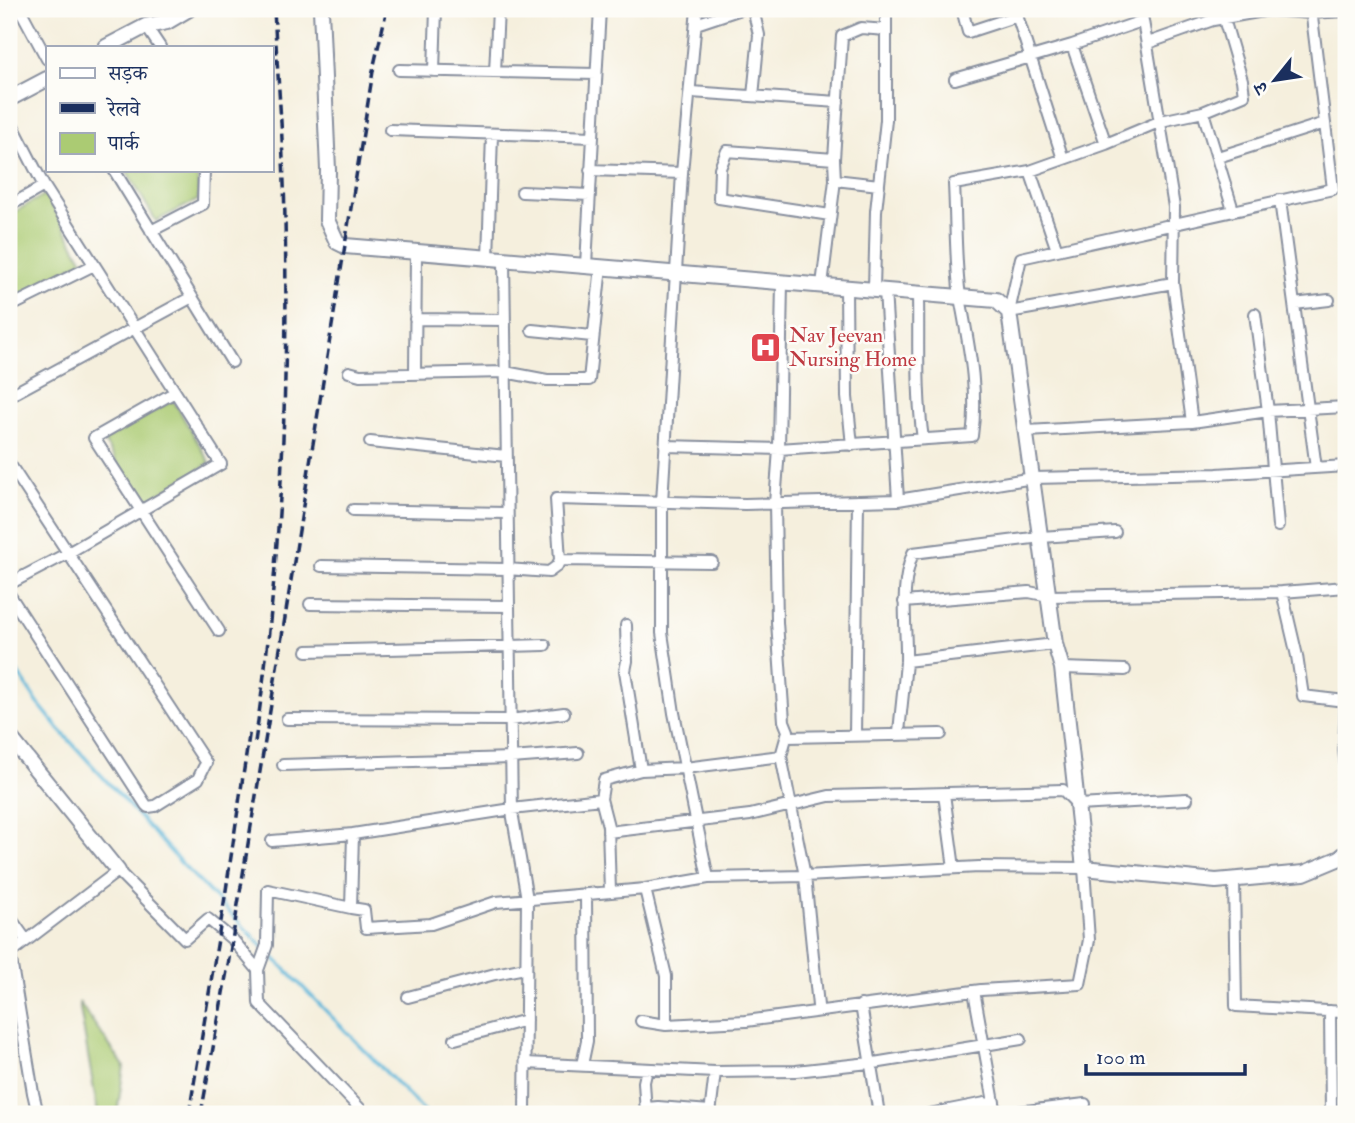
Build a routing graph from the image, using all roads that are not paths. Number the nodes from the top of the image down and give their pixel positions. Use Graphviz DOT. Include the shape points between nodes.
graph roads {
  1 [pos="20,9"];
  2 [pos="189,9"];
  3 [pos="321,9"];
  4 [pos="436,9"];
  5 [pos="498,9"];
  6 [pos="600,9"];
  7 [pos="697,9"];
  8 [pos="741,9"];
  9 [pos="753,9"];
  10 [pos="886,9"];
  11 [pos="962,9"];
  12 [pos="1311,11"];
  13 [pos="1346,11"];
  14 [pos="1016,12"];
  15 [pos="1142,15"];
  16 [pos="1224,19"];
  17 [pos="696,24"];
  18 [pos="146,26"];
  19 [pos="886,30"];
  20 [pos="1147,43"];
  21 [pos="1072,45"];
  22 [pos="108,46"];
  23 [pos="159,46"];
  24 [pos="1029,56"];
  25 [pos="46,57"];
  26 [pos="399,70"];
  27 [pos="434,71"];
  28 [pos="495,72"];
  29 [pos="596,74"];
  30 [pos="955,79"];
  31 [pos="46,80"];
  32 [pos="691,92"];
  33 [pos="753,96"];
  34 [pos="9,100"];
  35 [pos="838,102"];
  36 [pos="1203,112"];
  37 [pos="9,118"];
  38 [pos="1161,121"];
  39 [pos="1325,123"];
  40 [pos="390,130"];
  41 [pos="492,134"];
  42 [pos="593,137"];
  43 [pos="1106,144"];
  44 [pos="1218,157"];
  45 [pos="834,159"];
  46 [pos="1063,159"];
  47 [pos="590,170"];
  48 [pos="1031,171"];
  49 [pos="115,172"];
  50 [pos="204,172"];
  51 [pos="682,173"];
  52 [pos="835,180"];
  53 [pos="1346,184"];
  54 [pos="44,186"];
  55 [pos="879,186"];
  56 [pos="1333,189"];
  57 [pos="522,192"];
  58 [pos="590,195"];
  59 [pos="1280,200"];
  60 [pos="9,206"];
  61 [pos="1233,210"];
  62 [pos="830,215"];
  63 [pos="1173,223"];
  64 [pos="152,231"];
  65 [pos="1057,250"];
  66 [pos="416,253"];
  67 [pos="488,259"];
  68 [pos="504,260"];
  69 [pos="94,265"];
  70 [pos="594,266"];
  71 [pos="676,272"];
  72 [pos="782,282"];
  73 [pos="1173,283"];
  74 [pos="822,285"];
  75 [pos="846,287"];
  76 [pos="879,290"];
  77 [pos="918,293"];
  78 [pos="192,297"];
  79 [pos="960,297"];
  80 [pos="1329,300"];
  81 [pos="1294,304"];
  82 [pos="9,307"];
  83 [pos="1009,312"];
  84 [pos="1255,314"];
  85 [pos="415,318"];
  86 [pos="504,320"];
  87 [pos="135,328"];
  88 [pos="532,330"];
  89 [pos="592,335"];
  90 [pos="232,362"];
  91 [pos="349,372"];
  92 [pos="505,372"];
  93 [pos="415,374"];
  94 [pos="175,392"];
  95 [pos="9,396"];
  96 [pos="1346,407"];
  97 [pos="1308,408"];
  98 [pos="1268,411"];
  99 [pos="1192,422"];
  100 [pos="1027,431"];
  101 [pos="923,439"];
  102 [pos="370,442"];
  103 [pos="895,442"];
  104 [pos="852,445"];
  105 [pos="665,446"];
  106 [pos="779,449"];
  107 [pos="506,456"];
  108 [pos="9,463"];
  109 [pos="1346,466"];
  110 [pos="1316,468"];
  111 [pos="1273,471"];
  112 [pos="1033,478"];
  113 [pos="898,500"];
  114 [pos="858,501"];
  115 [pos="662,502"];
  116 [pos="775,503"];
  117 [pos="353,510"];
  118 [pos="142,511"];
  119 [pos="506,513"];
  120 [pos="1278,526"];
  121 [pos="1115,532"];
  122 [pos="1041,537"];
  123 [pos="68,553"];
  124 [pos="560,560"];
  125 [pos="662,562"];
  126 [pos="712,562"];
  127 [pos="321,566"];
  128 [pos="507,569"];
  129 [pos="9,584"];
  130 [pos="1346,587"];
  131 [pos="1282,592"];
  132 [pos="9,594"];
  133 [pos="1049,596"];
  134 [pos="904,601"];
  135 [pos="310,604"];
  136 [pos="508,606"];
  137 [pos="626,625"];
  138 [pos="219,631"];
  139 [pos="1055,643"];
  140 [pos="545,645"];
  141 [pos="509,646"];
  142 [pos="306,651"];
  143 [pos="906,661"];
  144 [pos="1062,668"];
  145 [pos="1125,670"];
  146 [pos="1346,695"];
  147 [pos="1345,701"];
  148 [pos="564,713"];
  149 [pos="287,719"];
  150 [pos="510,720"];
  151 [pos="899,733"];
  152 [pos="941,734"];
  153 [pos="855,735"];
  154 [pos="9,736"];
  155 [pos="787,737"];
  156 [pos="578,753"];
  157 [pos="781,756"];
  158 [pos="511,758"];
  159 [pos="283,765"];
  160 [pos="1346,766"];
  161 [pos="685,768"];
  162 [pos="641,770"];
  163 [pos="944,794"];
  164 [pos="601,799"];
  165 [pos="1187,799"];
  166 [pos="1078,804"];
  167 [pos="791,805"];
  168 [pos="512,809"];
  169 [pos="696,820"];
  170 [pos="608,832"];
  171 [pos="353,834"];
  172 [pos="272,841"];
  173 [pos="1344,860"];
  174 [pos="954,868"];
  175 [pos="1084,868"];
  176 [pos="118,872"];
  177 [pos="805,876"];
  178 [pos="708,878"];
  179 [pos="1234,880"];
  180 [pos="645,889"];
  181 [pos="610,892"];
  182 [pos="586,894"];
  183 [pos="527,899"];
  184 [pos="351,908"];
  185 [pos="9,916"];
  186 [pos="26,940"];
  187 [pos="9,954"];
  188 [pos="524,968"];
  189 [pos="258,970"];
  190 [pos="974,990"];
  191 [pos="408,997"];
  192 [pos="861,1005"];
  193 [pos="818,1006"];
  194 [pos="1330,1011"];
  195 [pos="1346,1012"];
  196 [pos="526,1020"];
  197 [pos="640,1021"];
  198 [pos="666,1025"];
  199 [pos="455,1039"];
  200 [pos="1021,1039"];
  201 [pos="984,1046"];
  202 [pos="526,1063"];
  203 [pos="872,1063"];
  204 [pos="582,1065"];
  205 [pos="647,1069"];
  206 [pos="715,1072"];
  207 [pos="1085,1104"];
  208 [pos="646,1111"];
  209 [pos="995,1111"];
  210 [pos="710,1113"];
  211 [pos="38,1114"];
  212 [pos="365,1114"];
  213 [pos="525,1114"];
  214 [pos="879,1114"];
  215 [pos="929,1114"];
  216 [pos="1331,1114"];
  1 -- 25 [label="street"];
  2 -- 18 [label="street" via="167,22"];
  3 -- 66 [label="street" via="327,220 337,242 345,246"];
  4 -- 27 [label="street"];
  5 -- 28 [label="street"];
  6 -- 29 [label="street"];
  7 -- 17 [label="street"];
  8 -- 17 [label="street"];
  9 -- 33 [label="street" via="759,34"];
  10 -- 19 [label="street"];
  11 -- 14 [label="street" via="968,32"];
  12 -- 13 [label="street"];
  12 -- 16 [label="street" via="1269,10"];
  12 -- 39 [label="street"];
  14 -- 24 [label="street"];
  15 -- 20 [label="street"];
  15 -- 21 [label="street"];
  16 -- 20 [label="street"];
  16 -- 36 [label="street" via="1244,93"];
  17 -- 32 [label="street"];
  18 -- 22 [label="street"];
  18 -- 23 [label="street"];
  19 -- 35 [label="street" via="861,28 842,36"];
  19 -- 55 [label="street" via="886,120"];
  20 -- 38 [label="street"];
  21 -- 24 [label="street"];
  21 -- 43 [label="street"];
  24 -- 30 [label="street"];
  24 -- 46 [label="street"];
  26 -- 27 [label="street"];
  27 -- 28 [label="street"];
  28 -- 29 [label="street"];
  29 -- 42 [label="street"];
  31 -- 34 [label="street"];
  32 -- 33 [label="street"];
  32 -- 51 [label="street"];
  33 -- 35 [label="street"];
  35 -- 45 [label="street"];
  36 -- 38 [label="street"];
  36 -- 44 [label="street"];
  37 -- 54 [label="street"];
  38 -- 43 [label="street"];
  38 -- 63 [label="street"];
  39 -- 44 [label="street"];
  39 -- 56 [label="street"];
  40 -- 41 [label="street"];
  41 -- 42 [label="street"];
  41 -- 67 [label="street"];
  42 -- 47 [label="street"];
  43 -- 46 [label="street"];
  44 -- 61 [label="street"];
  45 -- 52 [label="street"];
  45 -- 62 [label="street" via="727,151 720,168 719,198"];
  46 -- 48 [label="street"];
  47 -- 51 [label="street"];
  47 -- 58 [label="street"];
  48 -- 65 [label="street"];
  48 -- 79 [label="street" via="954,184"];
  49 -- 64 [label="street"];
  50 -- 64 [label="street" via="203,204"];
  51 -- 71 [label="street"];
  52 -- 55 [label="street"];
  52 -- 62 [label="street"];
  53 -- 56 [label="street"];
  54 -- 60 [label="street"];
  54 -- 69 [label="street"];
  55 -- 76 [label="street"];
  56 -- 59 [label="street"];
  57 -- 58 [label="street"];
  58 -- 70 [label="street"];
  59 -- 61 [label="street"];
  59 -- 81 [label="street"];
  61 -- 63 [label="street"];
  62 -- 74 [label="street"];
  63 -- 65 [label="street"];
  63 -- 73 [label="street"];
  64 -- 78 [label="street"];
  65 -- 83 [label="street" via="1021,258"];
  66 -- 67 [label="street"];
  66 -- 85 [label="street"];
  67 -- 68 [label="street"];
  68 -- 70 [label="street"];
  68 -- 86 [label="street"];
  69 -- 82 [label="street"];
  69 -- 87 [label="street"];
  70 -- 71 [label="street"];
  70 -- 89 [label="street"];
  71 -- 72 [label="street"];
  71 -- 105 [label="street"];
  72 -- 74 [label="street"];
  72 -- 106 [label="street"];
  73 -- 83 [label="street"];
  73 -- 99 [label="street"];
  74 -- 75 [label="street"];
  75 -- 76 [label="street"];
  75 -- 104 [label="street"];
  76 -- 77 [label="street"];
  76 -- 103 [label="street"];
  77 -- 79 [label="street"];
  77 -- 101 [label="street" via="917,402"];
  78 -- 87 [label="street"];
  78 -- 90 [label="street"];
  79 -- 83 [label="street" via="996,300"];
  79 -- 101 [label="street" via="975,395 972,436"];
  80 -- 81 [label="street"];
  81 -- 97 [label="street"];
  83 -- 100 [label="street"];
  84 -- 98 [label="street"];
  85 -- 86 [label="street"];
  85 -- 93 [label="street"];
  86 -- 92 [label="street"];
  87 -- 94 [label="street"];
  87 -- 95 [label="street"];
  88 -- 89 [label="street"];
  89 -- 92 [label="street" via="589,380 547,380"];
  91 -- 93 [label="street"];
  92 -- 93 [label="street"];
  92 -- 107 [label="street"];
  94 -- 118 [label="street" via="221,464"];
  94 -- 118 [label="street" via="94,438"];
  96 -- 97 [label="street"];
  97 -- 98 [label="street"];
  97 -- 110 [label="street"];
  98 -- 99 [label="street"];
  98 -- 111 [label="street"];
  99 -- 100 [label="street"];
  100 -- 112 [label="street"];
  101 -- 103 [label="street"];
  102 -- 107 [label="street"];
  103 -- 104 [label="street"];
  103 -- 113 [label="street"];
  104 -- 106 [label="street"];
  105 -- 106 [label="street"];
  105 -- 115 [label="street"];
  106 -- 116 [label="street"];
  107 -- 119 [label="street"];
  108 -- 123 [label="street"];
  109 -- 110 [label="street"];
  110 -- 111 [label="street"];
  111 -- 112 [label="street"];
  111 -- 120 [label="street"];
  112 -- 113 [label="street"];
  112 -- 122 [label="street"];
  113 -- 114 [label="street"];
  114 -- 116 [label="street"];
  114 -- 153 [label="street"];
  115 -- 116 [label="street"];
  115 -- 124 [label="street" via="556,499"];
  115 -- 125 [label="street"];
  116 -- 155 [label="street"];
  117 -- 119 [label="street"];
  118 -- 123 [label="street"];
  118 -- 138 [label="street"];
  119 -- 128 [label="street"];
  121 -- 122 [label="street"];
  122 -- 133 [label="street"];
  122 -- 134 [label="street" via="913,554"];
  123 -- 129 [label="street"];
  123 -- 132 [label="street" via="206,763 198,779 148,807"];
  124 -- 125 [label="street"];
  124 -- 128 [label="street" via="549,572"];
  125 -- 126 [label="street"];
  125 -- 161 [label="street" via="662,633"];
  127 -- 128 [label="street"];
  128 -- 136 [label="street"];
  130 -- 131 [label="street"];
  131 -- 133 [label="street"];
  131 -- 147 [label="street" via="1303,696"];
  133 -- 134 [label="street" via="1030,592"];
  133 -- 139 [label="street"];
  134 -- 143 [label="street"];
  135 -- 136 [label="street"];
  136 -- 141 [label="street"];
  137 -- 162 [label="street" via="625,671"];
  139 -- 143 [label="street"];
  139 -- 144 [label="street"];
  140 -- 141 [label="street"];
  141 -- 142 [label="street"];
  141 -- 150 [label="street"];
  143 -- 151 [label="street"];
  144 -- 145 [label="street"];
  144 -- 166 [label="street"];
  146 -- 147 [label="street"];
  147 -- 160 [label="street"];
  148 -- 150 [label="street"];
  149 -- 150 [label="street"];
  150 -- 158 [label="street"];
  151 -- 152 [label="street"];
  151 -- 153 [label="street"];
  153 -- 155 [label="street"];
  154 -- 176 [label="street"];
  155 -- 157 [label="street"];
  156 -- 158 [label="street"];
  157 -- 161 [label="street"];
  157 -- 167 [label="street"];
  158 -- 159 [label="street"];
  158 -- 168 [label="street"];
  161 -- 162 [label="street"];
  161 -- 169 [label="street"];
  162 -- 164 [label="street" via="604,780"];
  163 -- 166 [label="street" via="1063,790"];
  163 -- 167 [label="street" via="830,796"];
  163 -- 174 [label="street"];
  164 -- 168 [label="street"];
  164 -- 170 [label="street"];
  165 -- 166 [label="street"];
  166 -- 175 [label="street"];
  167 -- 169 [label="street"];
  167 -- 177 [label="street"];
  168 -- 171 [label="street"];
  168 -- 183 [label="street"];
  169 -- 170 [label="street"];
  169 -- 178 [label="street"];
  170 -- 181 [label="street"];
  171 -- 172 [label="street"];
  171 -- 184 [label="street"];
  173 -- 179 [label="street" via="1304,873"];
  174 -- 175 [label="street"];
  174 -- 177 [label="street"];
  175 -- 179 [label="street"];
  175 -- 190 [label="street" via="1089,940 1080,984"];
  176 -- 186 [label="street"];
  176 -- 189 [label="street" via="185,939 208,919"];
  177 -- 178 [label="street"];
  177 -- 193 [label="street"];
  178 -- 180 [label="street"];
  179 -- 194 [label="street" via="1236,1006"];
  180 -- 181 [label="street"];
  180 -- 198 [label="street" via="666,976"];
  181 -- 182 [label="street"];
  182 -- 183 [label="street"];
  182 -- 204 [label="street" via="587,1041"];
  183 -- 184 [label="street" via="496,902 431,924 366,928 364,910"];
  183 -- 188 [label="street"];
  184 -- 189 [label="street" via="268,890 267,945"];
  185 -- 186 [label="street"];
  186 -- 187 [label="street"];
  187 -- 211 [label="street"];
  188 -- 191 [label="street"];
  188 -- 196 [label="street"];
  189 -- 212 [label="street" via="259,1003"];
  190 -- 192 [label="street"];
  190 -- 201 [label="street"];
  192 -- 198 [label="street" via="746,1021"];
  192 -- 203 [label="street"];
  194 -- 195 [label="street"];
  194 -- 216 [label="street"];
  196 -- 199 [label="street"];
  196 -- 202 [label="street"];
  197 -- 198 [label="street"];
  200 -- 201 [label="street"];
  201 -- 203 [label="street"];
  201 -- 209 [label="street"];
  202 -- 204 [label="street"];
  202 -- 213 [label="street"];
  203 -- 206 [label="street" via="796,1071"];
  203 -- 214 [label="street"];
  204 -- 205 [label="street"];
  205 -- 206 [label="street"];
  205 -- 208 [label="street"];
  206 -- 210 [label="street"];
  207 -- 209 [label="street"];
  208 -- 210 [label="street" via="657,1107"];
  209 -- 215 [label="street" via="985,1103"];
}
